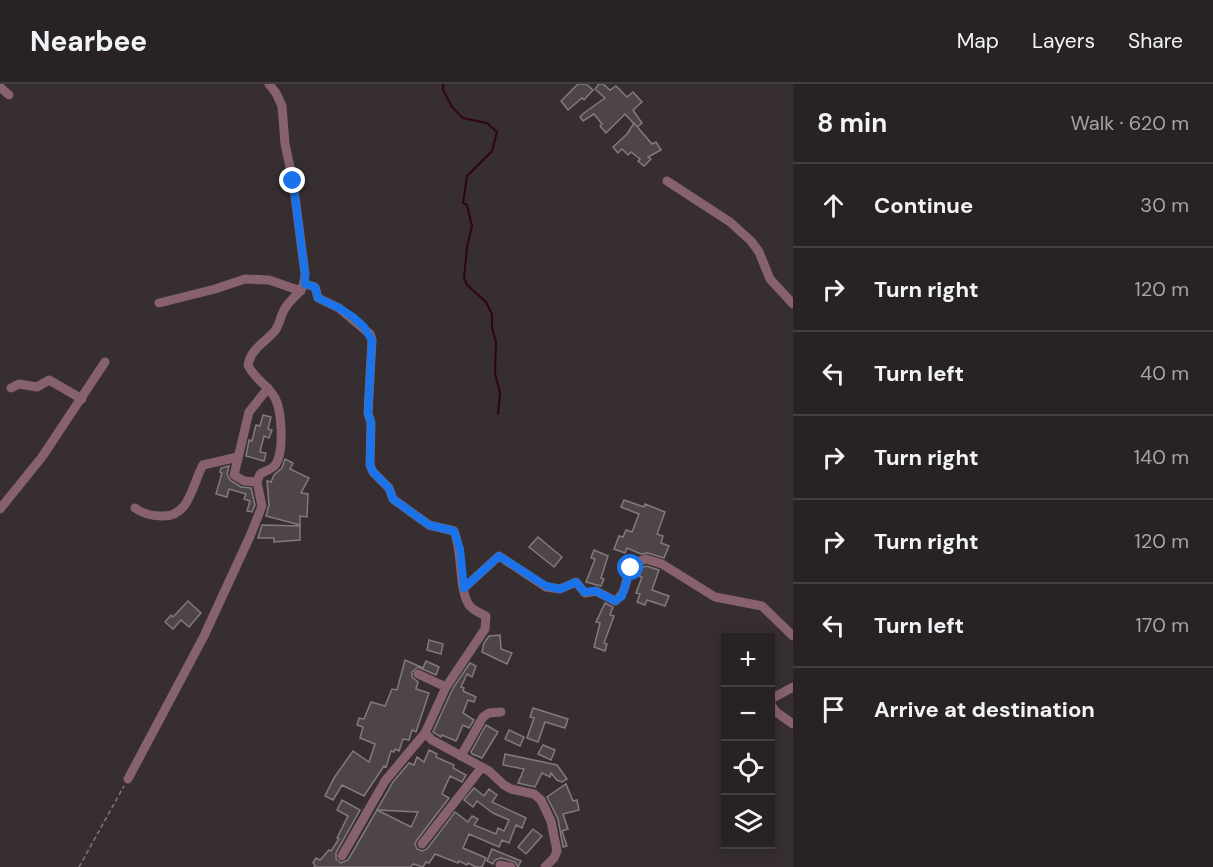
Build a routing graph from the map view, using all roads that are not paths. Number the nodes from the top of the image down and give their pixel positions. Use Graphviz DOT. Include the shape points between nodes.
graph roads {
  1 [pos="269,84"];
  2 [pos="0,87"];
  3 [pos="9,95"];
  4 [pos="667,181"];
  5 [pos="303,288"];
  6 [pos="159,303"];
  7 [pos="793,304"];
  8 [pos="105,362"];
  9 [pos="11,388"];
  10 [pos="268,388"];
  11 [pos="82,399"];
  12 [pos="238,457"];
  13 [pos="258,482"];
  14 [pos="135,508"];
  15 [pos="0,509"];
  16 [pos="463,582"];
  17 [pos="793,636"];
  18 [pos="418,674"];
  19 [pos="446,687"];
  20 [pos="793,687"];
  21 [pos="775,695"];
  22 [pos="775,710"];
  23 [pos="501,712"];
  24 [pos="793,724"];
  25 [pos="425,733"];
  26 [pos="461,756"];
  27 [pos="482,767"];
  28 [pos="128,779"];
  29 [pos="422,844"];
  30 [pos="342,856"];
  31 [pos="501,865"];
  32 [pos="511,867"];
  33 [pos="545,867"];
  1 -- 5 [label="street" via="282,106 305,274"];
  2 -- 3 [label="street"];
  4 -- 7 [label="street" via="730,222 751,241 770,279"];
  5 -- 6 [label="street" via="245,279"];
  5 -- 10 [label="street" via="285,308 275,331 249,360 251,372"];
  5 -- 16 [label="street" via="315,287 318,298 339,308 369,334 370,465 393,499 407,511 429,525 454,531"];
  8 -- 11 [label="street"];
  9 -- 11 [label="street" via="19,384 37,387 49,380"];
  10 -- 12 [label="street" via="249,412"];
  10 -- 13 [label="street" via="276,398 279,413 279,451 277,463 260,474"];
  11 -- 15 [label="street" via="42,458"];
  12 -- 13 [label="street" via="234,477"];
  12 -- 14 [label="street" via="203,465 178,513 152,515"];
  13 -- 28 [label="street" via="262,506 247,543 204,636"];
  16 -- 17 [label="street" via="499,556 546,586 560,589 576,582 584,592 596,591 615,601 622,596 630,570 646,559 662,564 715,597 762,606"];
  16 -- 19 [label="street" via="467,602 486,616 486,625"];
  18 -- 19 [label="street"];
  19 -- 25 [label="street"];
  20 -- 21 [label="street"];
  22 -- 24 [label="street"];
  23 -- 26 [label="street" via="483,717"];
  25 -- 26 [label="street"];
  25 -- 30 [label="street" via="384,781"];
  26 -- 27 [label="street"];
  27 -- 29 [label="street"];
  27 -- 33 [label="street" via="512,789 534,794 541,800 551,821 556,851"];
  31 -- 32 [label="street"];
}
